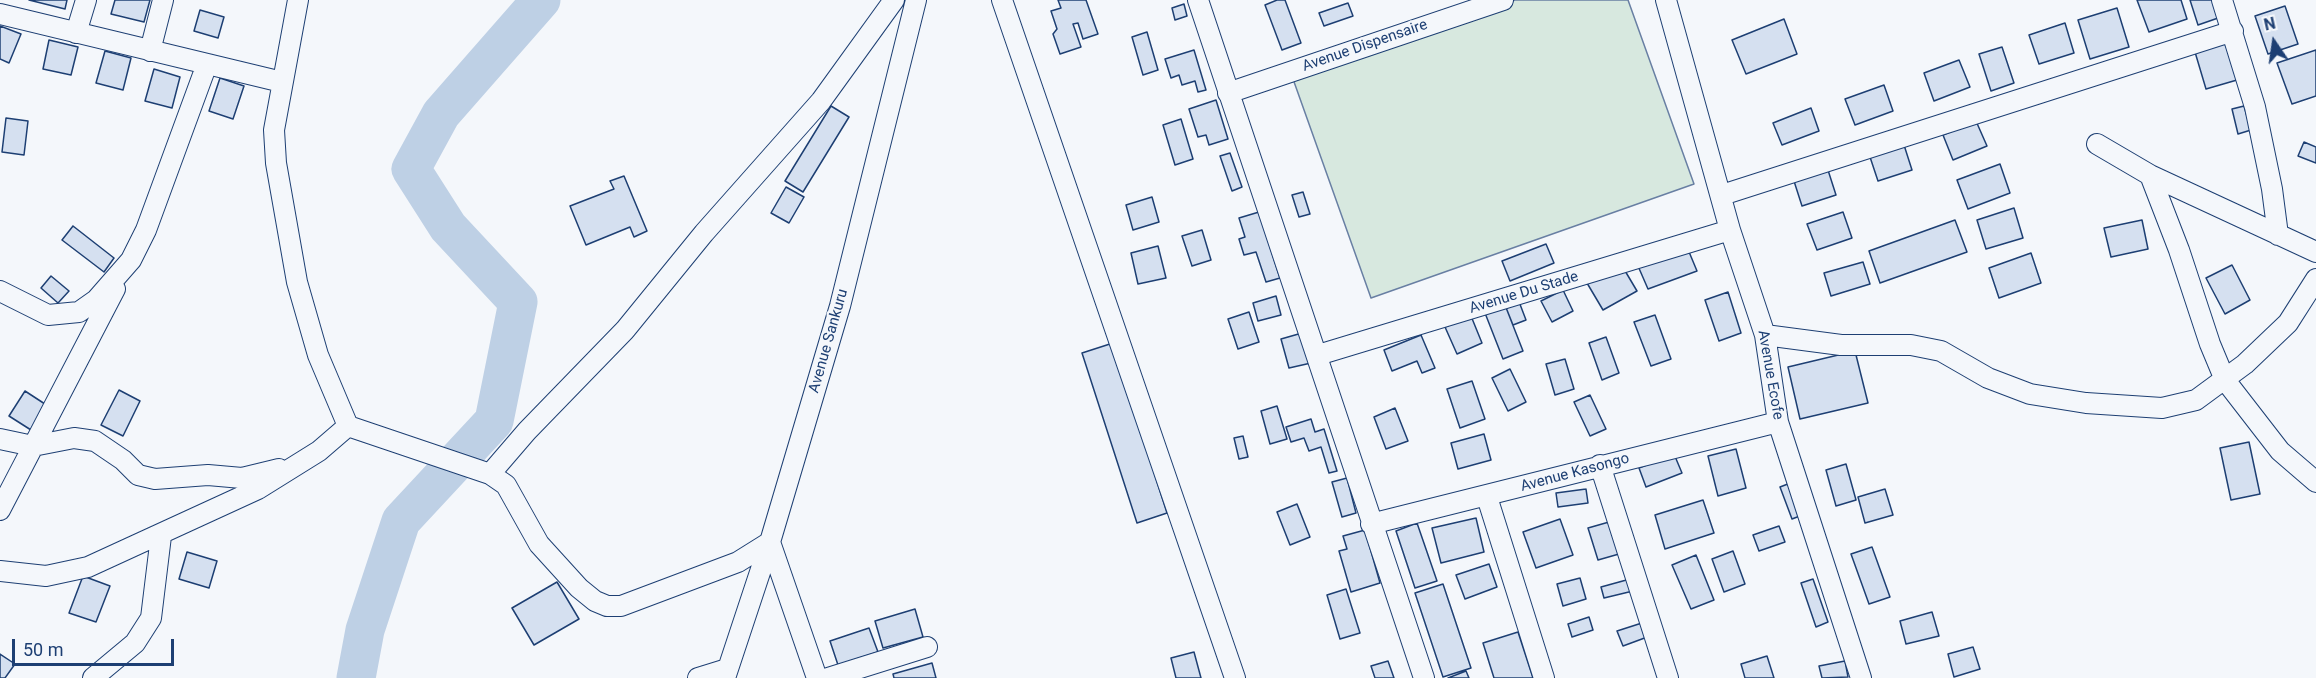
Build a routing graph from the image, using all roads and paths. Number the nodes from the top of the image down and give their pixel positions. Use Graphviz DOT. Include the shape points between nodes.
graph roads {
  1 [pos="86,0"];
  2 [pos="163,0"];
  3 [pos="298,0"];
  4 [pos="894,0"];
  5 [pos="916,0"];
  6 [pos="1002,0"];
  7 [pos="1198,0"];
  8 [pos="1503,0"];
  9 [pos="1666,0"];
  10 [pos="2222,0"];
  11 [pos="0,14"];
  12 [pos="2233,31"];
  13 [pos="76,33"];
  14 [pos="150,51"];
  15 [pos="207,64"];
  16 [pos="282,82"];
  17 [pos="1228,93"];
  18 [pos="2097,144"];
  19 [pos="2150,175"];
  20 [pos="1722,195"];
  21 [pos="1730,231"];
  22 [pos="2278,236"];
  23 [pos="2316,252"];
  24 [pos="130,260"];
  25 [pos="2316,279"];
  26 [pos="0,291"];
  27 [pos="1765,334"];
  28 [pos="1318,355"];
  29 [pos="2225,380"];
  30 [pos="1778,422"];
  31 [pos="348,426"];
  32 [pos="0,439"];
  33 [pos="33,446"];
  34 [pos="319,451"];
  35 [pos="1600,465"];
  36 [pos="490,474"];
  37 [pos="2316,482"];
  38 [pos="1487,497"];
  39 [pos="0,510"];
  40 [pos="1371,524"];
  41 [pos="161,536"];
  42 [pos="770,542"];
  43 [pos="0,571"];
  44 [pos="927,647"];
  45 [pos="726,674"];
  46 [pos="93,678"];
  47 [pos="698,678"];
  48 [pos="817,678"];
  49 [pos="828,678"];
  50 [pos="1235,678"];
  51 [pos="1424,678"];
  52 [pos="1544,678"];
  53 [pos="1668,678"];
  54 [pos="1861,678"];
  1 -- 13 [label="street"];
  2 -- 14 [label="street"];
  3 -- 16 [label="street"];
  4 -- 36 [label="street" via="821,101 704,232 625,330"];
  5 -- 42 [label="street, Avenue Sankuru" via="840,306"];
  6 -- 50 [label="street"];
  7 -- 17 [label="street"];
  8 -- 17 [label="street, Avenue Dispensaire"];
  9 -- 20 [label="street, Avenue Ecofe"];
  10 -- 12 [label="street"];
  11 -- 13 [label="street"];
  12 -- 20 [label="street"];
  12 -- 22 [label="street" via="2261,131"];
  13 -- 14 [label="street"];
  14 -- 15 [label="street"];
  15 -- 16 [label="street"];
  15 -- 24 [label="street" via="166,180"];
  16 -- 31 [label="street" via="274,130 276,163 297,282 318,355"];
  17 -- 28 [label="street"];
  18 -- 19 [label="street"];
  19 -- 22 [label="street"];
  19 -- 29 [label="street"];
  20 -- 21 [label="street, Avenue Ecofe"];
  21 -- 27 [label="street, Avenue Ecofe"];
  21 -- 28 [label="street, Avenue Du Stade"];
  22 -- 23 [label="street"];
  24 -- 26 [label="street" via="96,300 80,312 48,315"];
  24 -- 33 [label="street"];
  25 -- 29 [label="street" via="2288,323"];
  27 -- 29 [label="street" via="1841,345 1911,345 1941,351 2007,387 2086,403 2162,408 2196,400"];
  27 -- 30 [label="street, Avenue Ecofe"];
  28 -- 40 [label="street"];
  29 -- 37 [label="street" via="2280,451"];
  30 -- 35 [label="street, Avenue Kasongo"];
  30 -- 54 [label="street, Avenue Ecofe"];
  31 -- 34 [label="street"];
  31 -- 36 [label="street"];
  32 -- 33 [label="street"];
  33 -- 34 [label="street" via="74,438 95,441 138,475 155,479 208,475 242,478 269,473"];
  33 -- 39 [label="street"];
  34 -- 41 [label="street" via="258,489"];
  35 -- 38 [label="street, Avenue Kasongo"];
  35 -- 53 [label="street"];
  36 -- 42 [label="street" via="506,485 539,544 560,568 596,602 608,606 621,606 738,562"];
  38 -- 40 [label="street, Avenue Kasongo"];
  38 -- 52 [label="street"];
  40 -- 51 [label="street"];
  41 -- 43 [label="street" via="88,567 57,574"];
  41 -- 46 [label="street" via="151,618 135,643"];
  42 -- 45 [label="street, Avenue Sankuru"];
  42 -- 48 [label="street"];
  44 -- 49 [label="street"];
  45 -- 47 [label="street"];
}
